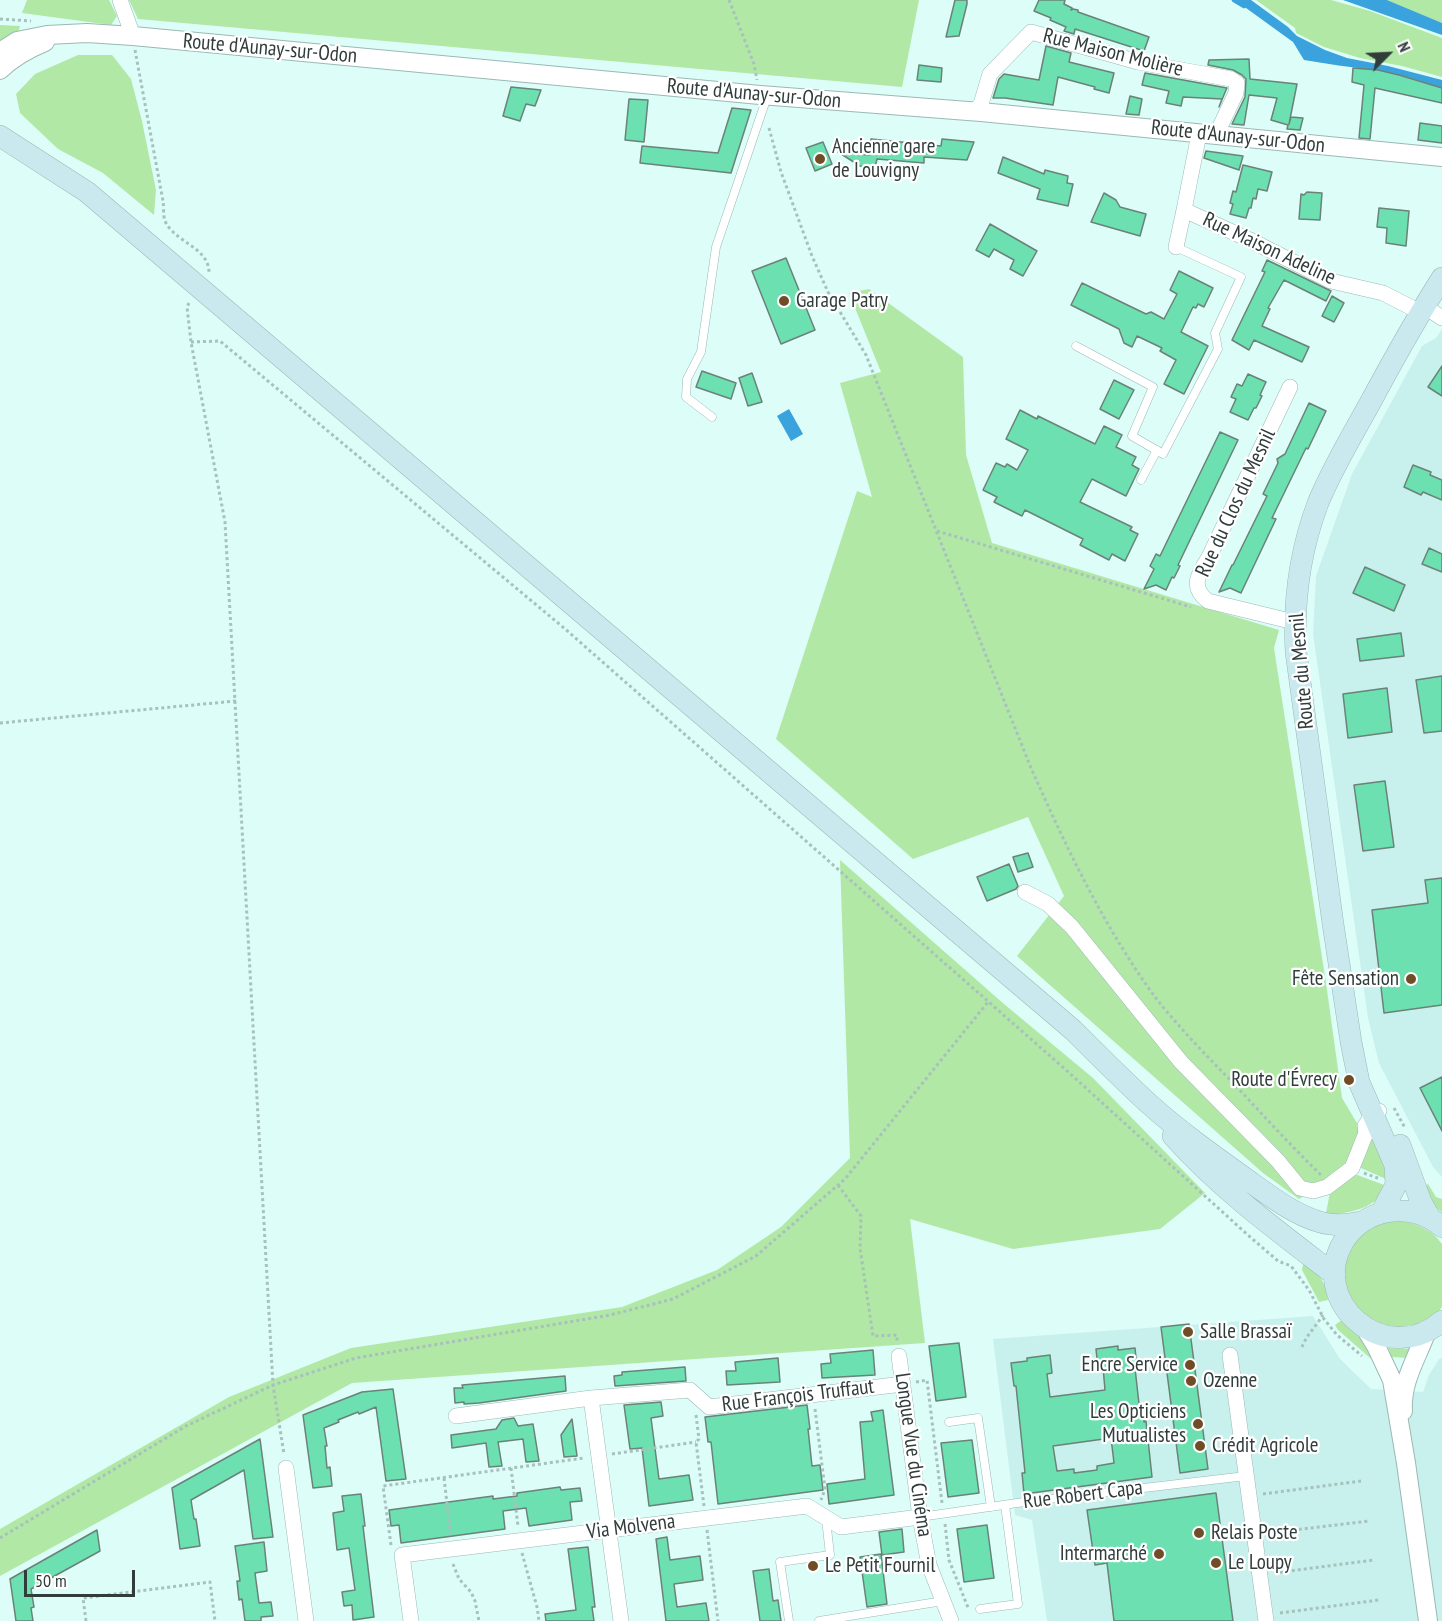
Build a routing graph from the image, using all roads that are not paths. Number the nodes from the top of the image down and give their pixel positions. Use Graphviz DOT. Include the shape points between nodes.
graph roads {
  1 [pos="120,0"];
  2 [pos="66,34"];
  3 [pos="133,36"];
  4 [pos="0,52"];
  5 [pos="0,70"];
  6 [pos="762,94"];
  7 [pos="974,112"];
  8 [pos="1207,134"];
  9 [pos="0,136"];
  10 [pos="1442,157"];
  11 [pos="1184,210"];
  12 [pos="1176,247"];
  13 [pos="1442,278"];
  14 [pos="1422,309"];
  15 [pos="1442,318"];
  16 [pos="1076,346"];
  17 [pos="1290,387"];
  18 [pos="712,417"];
  19 [pos="1157,450"];
  20 [pos="1141,480"];
  21 [pos="1294,622"];
  22 [pos="1025,892"];
  23 [pos="1149,1104"];
  24 [pos="1381,1108"];
  25 [pos="1381,1213"];
  26 [pos="1361,1222"];
  27 [pos="1438,1223"];
  28 [pos="1335,1275"];
  29 [pos="1437,1326"];
  30 [pos="1365,1328"];
  31 [pos="1230,1355"];
  32 [pos="899,1356"];
  33 [pos="903,1384"];
  34 [pos="591,1398"];
  35 [pos="456,1416"];
  36 [pos="950,1422"];
  37 [pos="1406,1463"];
  38 [pos="286,1467"];
  39 [pos="1246,1476"];
  40 [pos="1005,1505"];
  41 [pos="991,1507"];
  42 [pos="920,1516"];
  43 [pos="826,1517"];
  44 [pos="609,1529"];
  45 [pos="944,1601"];
  46 [pos="980,1609"];
  47 [pos="1270,1617"];
  48 [pos="306,1621"];
  49 [pos="411,1621"];
  50 [pos="621,1621"];
  51 [pos="789,1621"];
  52 [pos="819,1621"];
  53 [pos="951,1621"];
  54 [pos="1428,1621"];
  1 -- 3 [label="street"];
  2 -- 3 [label="street, Route d'Aunay-sur-Odon"];
  2 -- 4 [label="street, Route d'Aunay-sur-Odon" via="16,41"];
  2 -- 5 [label="street, Route d'Aunay-sur-Odon" via="23,52"];
  3 -- 6 [label="street, Route d'Aunay-sur-Odon"];
  6 -- 7 [label="street, Route d'Aunay-sur-Odon"];
  6 -- 18 [label="lane" via="716,247 701,352 687,379 686,397"];
  7 -- 8 [label="street, Route d'Aunay-sur-Odon"];
  7 -- 8 [label="street, Rue Maison Molière" via="981,104 990,74 1031,32 1138,62 1231,79 1237,83 1236,93"];
  8 -- 10 [label="street, Route d'Aunay-sur-Odon"];
  8 -- 11 [label="street, Rue Maison Adeline"];
  9 -- 23 [label="main road" via="87,192 1073,1030"];
  11 -- 12 [label="street, Rue Maison Adeline"];
  11 -- 14 [label="street, Rue Maison Adeline" via="1331,281 1383,293"];
  12 -- 19 [label="lane" via="1241,277 1215,333 1218,349 1163,454"];
  13 -- 14 [label="main road, Route du Mesnil"];
  14 -- 15 [label="street, Rue Maison Adeline"];
  14 -- 21 [label="main road, Route du Mesnil" via="1319,501 1298,576"];
  16 -- 19 [label="lane" via="1152,387 1132,436"];
  17 -- 21 [label="street, Rue du Clos du Mesnil" via="1197,580 1208,601"];
  19 -- 20 [label="lane"];
  21 -- 24 [label="main road, Route du Mesnil" via="1344,1002 1359,1082"];
  22 -- 24 [label="street" via="1048,904 1072,927 1181,1062 1300,1188 1313,1191 1352,1168 1366,1133 1365,1126"];
  23 -- 26 [label="main road" via="1215,1156 1294,1210 1318,1222"];
  23 -- 28 [label="main road" via="1196,1162"];
  24 -- 25 [label="main road, Route du Mesnil" via="1396,1185"];
  24 -- 27 [label="main road, Route du Mesnil" via="1403,1150 1421,1202"];
  25 -- 26 [label="main road"];
  25 -- 27 [label="main road" via="1406,1210"];
  26 -- 28 [label="main road" via="1342,1245"];
  28 -- 30 [label="main road" via="1346,1311"];
  29 -- 30 [label="main road" via="1411,1337 1395,1338"];
  29 -- 37 [label="street" via="1411,1365 1402,1401"];
  30 -- 37 [label="street" via="1392,1380"];
  31 -- 39 [label="street"];
  32 -- 33 [label="street, Longue Vue du Cinéma"];
  33 -- 34 [label="street, Rue François Truffaut" via="709,1407 690,1390"];
  33 -- 42 [label="street, Longue Vue du Cinéma"];
  34 -- 35 [label="street, Rue François Truffaut"];
  34 -- 44 [label="street"];
  36 -- 41 [label="lane" via="978,1418"];
  37 -- 54 [label="street"];
  38 -- 48 [label="street"];
  39 -- 40 [label="lane, Rue Robert Capa"];
  39 -- 47 [label="street"];
  40 -- 41 [label="lane, Rue Robert Capa"];
  40 -- 46 [label="lane" via="1018,1604"];
  41 -- 42 [label="lane, Rue Robert Capa"];
  42 -- 43 [label="street, Via Molvena" via="841,1527"];
  42 -- 45 [label="street, Longue Vue du Cinéma" via="929,1565"];
  43 -- 44 [label="street, Via Molvena" via="807,1506"];
  43 -- 51 [label="lane" via="830,1555 780,1562"];
  44 -- 49 [label="street, Via Molvena" via="402,1555"];
  44 -- 50 [label="street"];
  45 -- 52 [label="lane"];
  45 -- 53 [label="street, Longue Vue du Cinéma"];
}
